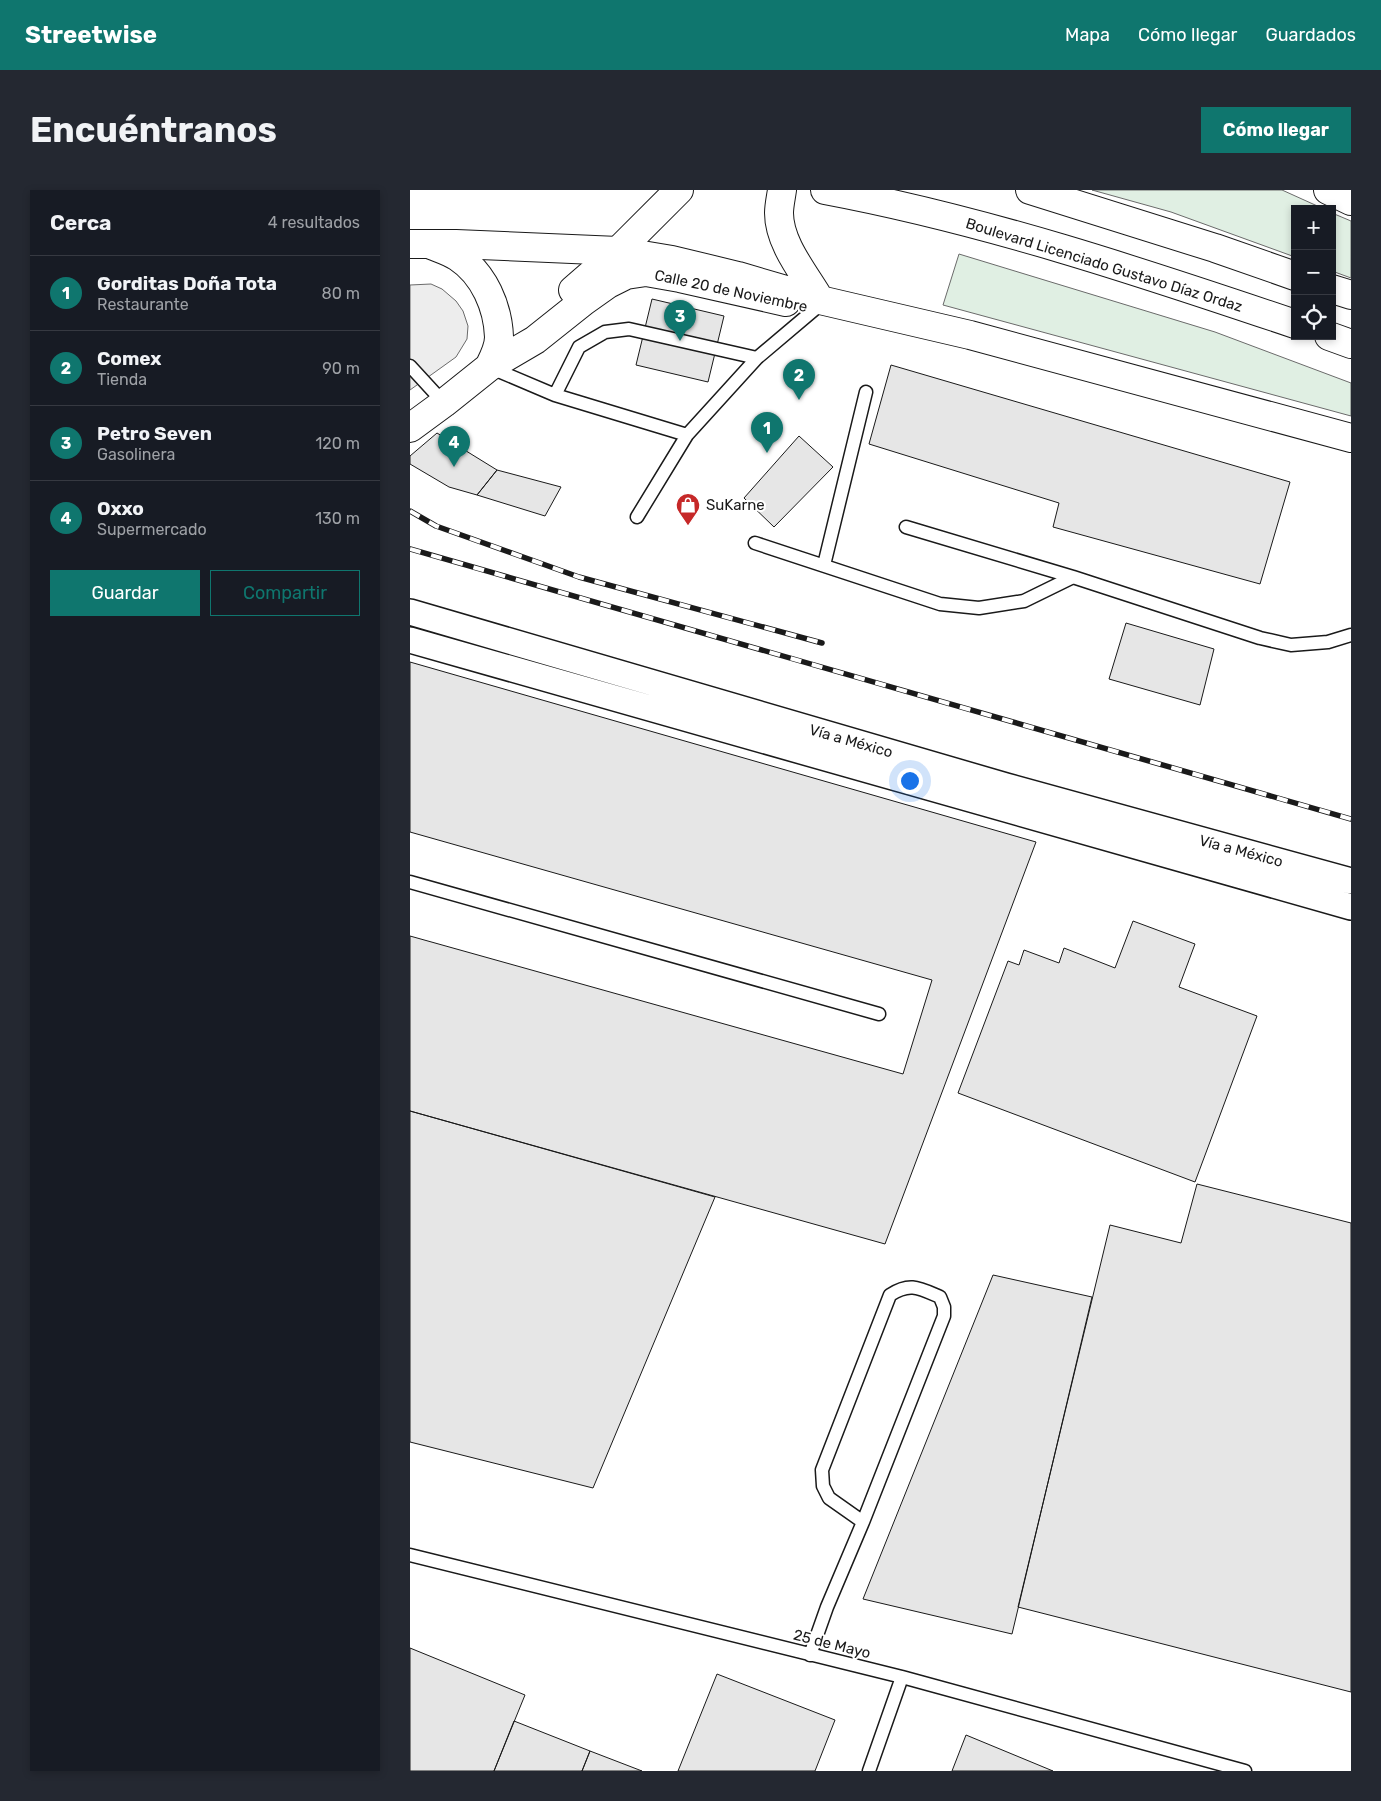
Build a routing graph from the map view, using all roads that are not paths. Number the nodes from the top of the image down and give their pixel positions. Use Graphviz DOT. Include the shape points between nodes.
graph roads {
  1 [pos="679,190"];
  2 [pos="782,190"];
  3 [pos="825,190"];
  4 [pos="1030,190"];
  5 [pos="419,244"];
  6 [pos="618,251"];
  7 [pos="1291,275"];
  8 [pos="1336,290"];
  9 [pos="1351,296"];
  10 [pos="818,304"];
  11 [pos="1291,323"];
  12 [pos="1336,339"];
  13 [pos="1351,344"];
  14 [pos="757,358"];
  15 [pos="492,365"];
  16 [pos="410,366"];
  17 [pos="866,392"];
  18 [pos="555,395"];
  19 [pos="444,403"];
  20 [pos="410,428"];
  21 [pos="687,435"];
  22 [pos="1351,438"];
  23 [pos="638,517"];
  24 [pos="906,527"];
  25 [pos="755,543"];
  26 [pos="824,565"];
  27 [pos="1073,577"];
  28 [pos="410,612"];
  29 [pos="1351,635"];
  30 [pos="410,640"];
  31 [pos="1070,816"];
  32 [pos="1243,851"];
  33 [pos="1237,875"];
  34 [pos="1351,881"];
  35 [pos="410,882"];
  36 [pos="1351,907"];
  37 [pos="879,1014"];
  38 [pos="863,1522"];
  39 [pos="410,1555"];
  40 [pos="810,1655"];
  41 [pos="902,1677"];
  42 [pos="869,1771"];
  43 [pos="1245,1771"];
  1 -- 6 [label="main road, Calle 20 de Noviembre"];
  2 -- 10 [label="main road" via="779,214 784,237"];
  3 -- 11 [label="main road, Boulevard Licenciado Gustavo Díaz Ordaz" via="1026,238"];
  4 -- 7 [label="main road"];
  5 -- 6 [label="main road"];
  5 -- 15 [label="main road" via="458,257 480,278 494,306 499,337"];
  6 -- 10 [label="main road" via="738,276"];
  6 -- 15 [label="main road, Calle 20 de Noviembre"];
  8 -- 9 [label="main road"];
  10 -- 14 [label="lane"];
  10 -- 15 [label="main road, Calle 20 de Noviembre" via="646,272 626,275 584,301 535,340"];
  10 -- 22 [label="main road" via="991,341"];
  12 -- 13 [label="main road"];
  14 -- 18 [label="lane" via="629,329 605,332 580,347"];
  14 -- 21 [label="lane"];
  15 -- 18 [label="lane"];
  15 -- 19 [label="main road, Calle 20 de Noviembre"];
  16 -- 19 [label="lane"];
  17 -- 26 [label="lane"];
  18 -- 21 [label="lane"];
  19 -- 20 [label="main road, Calle 20 de Noviembre"];
  21 -- 23 [label="lane"];
  24 -- 27 [label="lane"];
  25 -- 26 [label="lane"];
  26 -- 27 [label="lane" via="940,604 978,608 1024,601"];
  27 -- 29 [label="lane" via="1260,638 1292,645 1328,642"];
  28 -- 31 [label="street, Vía a México"];
  30 -- 31 [label="street"];
  31 -- 32 [label="street, Vía a México"];
  31 -- 33 [label="street"];
  32 -- 33 [label="street"];
  32 -- 34 [label="street, Vía a México"];
  33 -- 36 [label="street"];
  35 -- 37 [label="lane"];
  38 -- 38 [label="lane" via="944,1316 940,1297 926,1290 908,1286 890,1294 822,1470 823,1486 829,1498"];
  38 -- 40 [label="lane"];
  39 -- 40 [label="lane, 25 de Mayo"];
  40 -- 41 [label="lane, 25 de Mayo"];
  41 -- 42 [label="lane"];
  41 -- 43 [label="lane, 25 de Mayo"];
}
